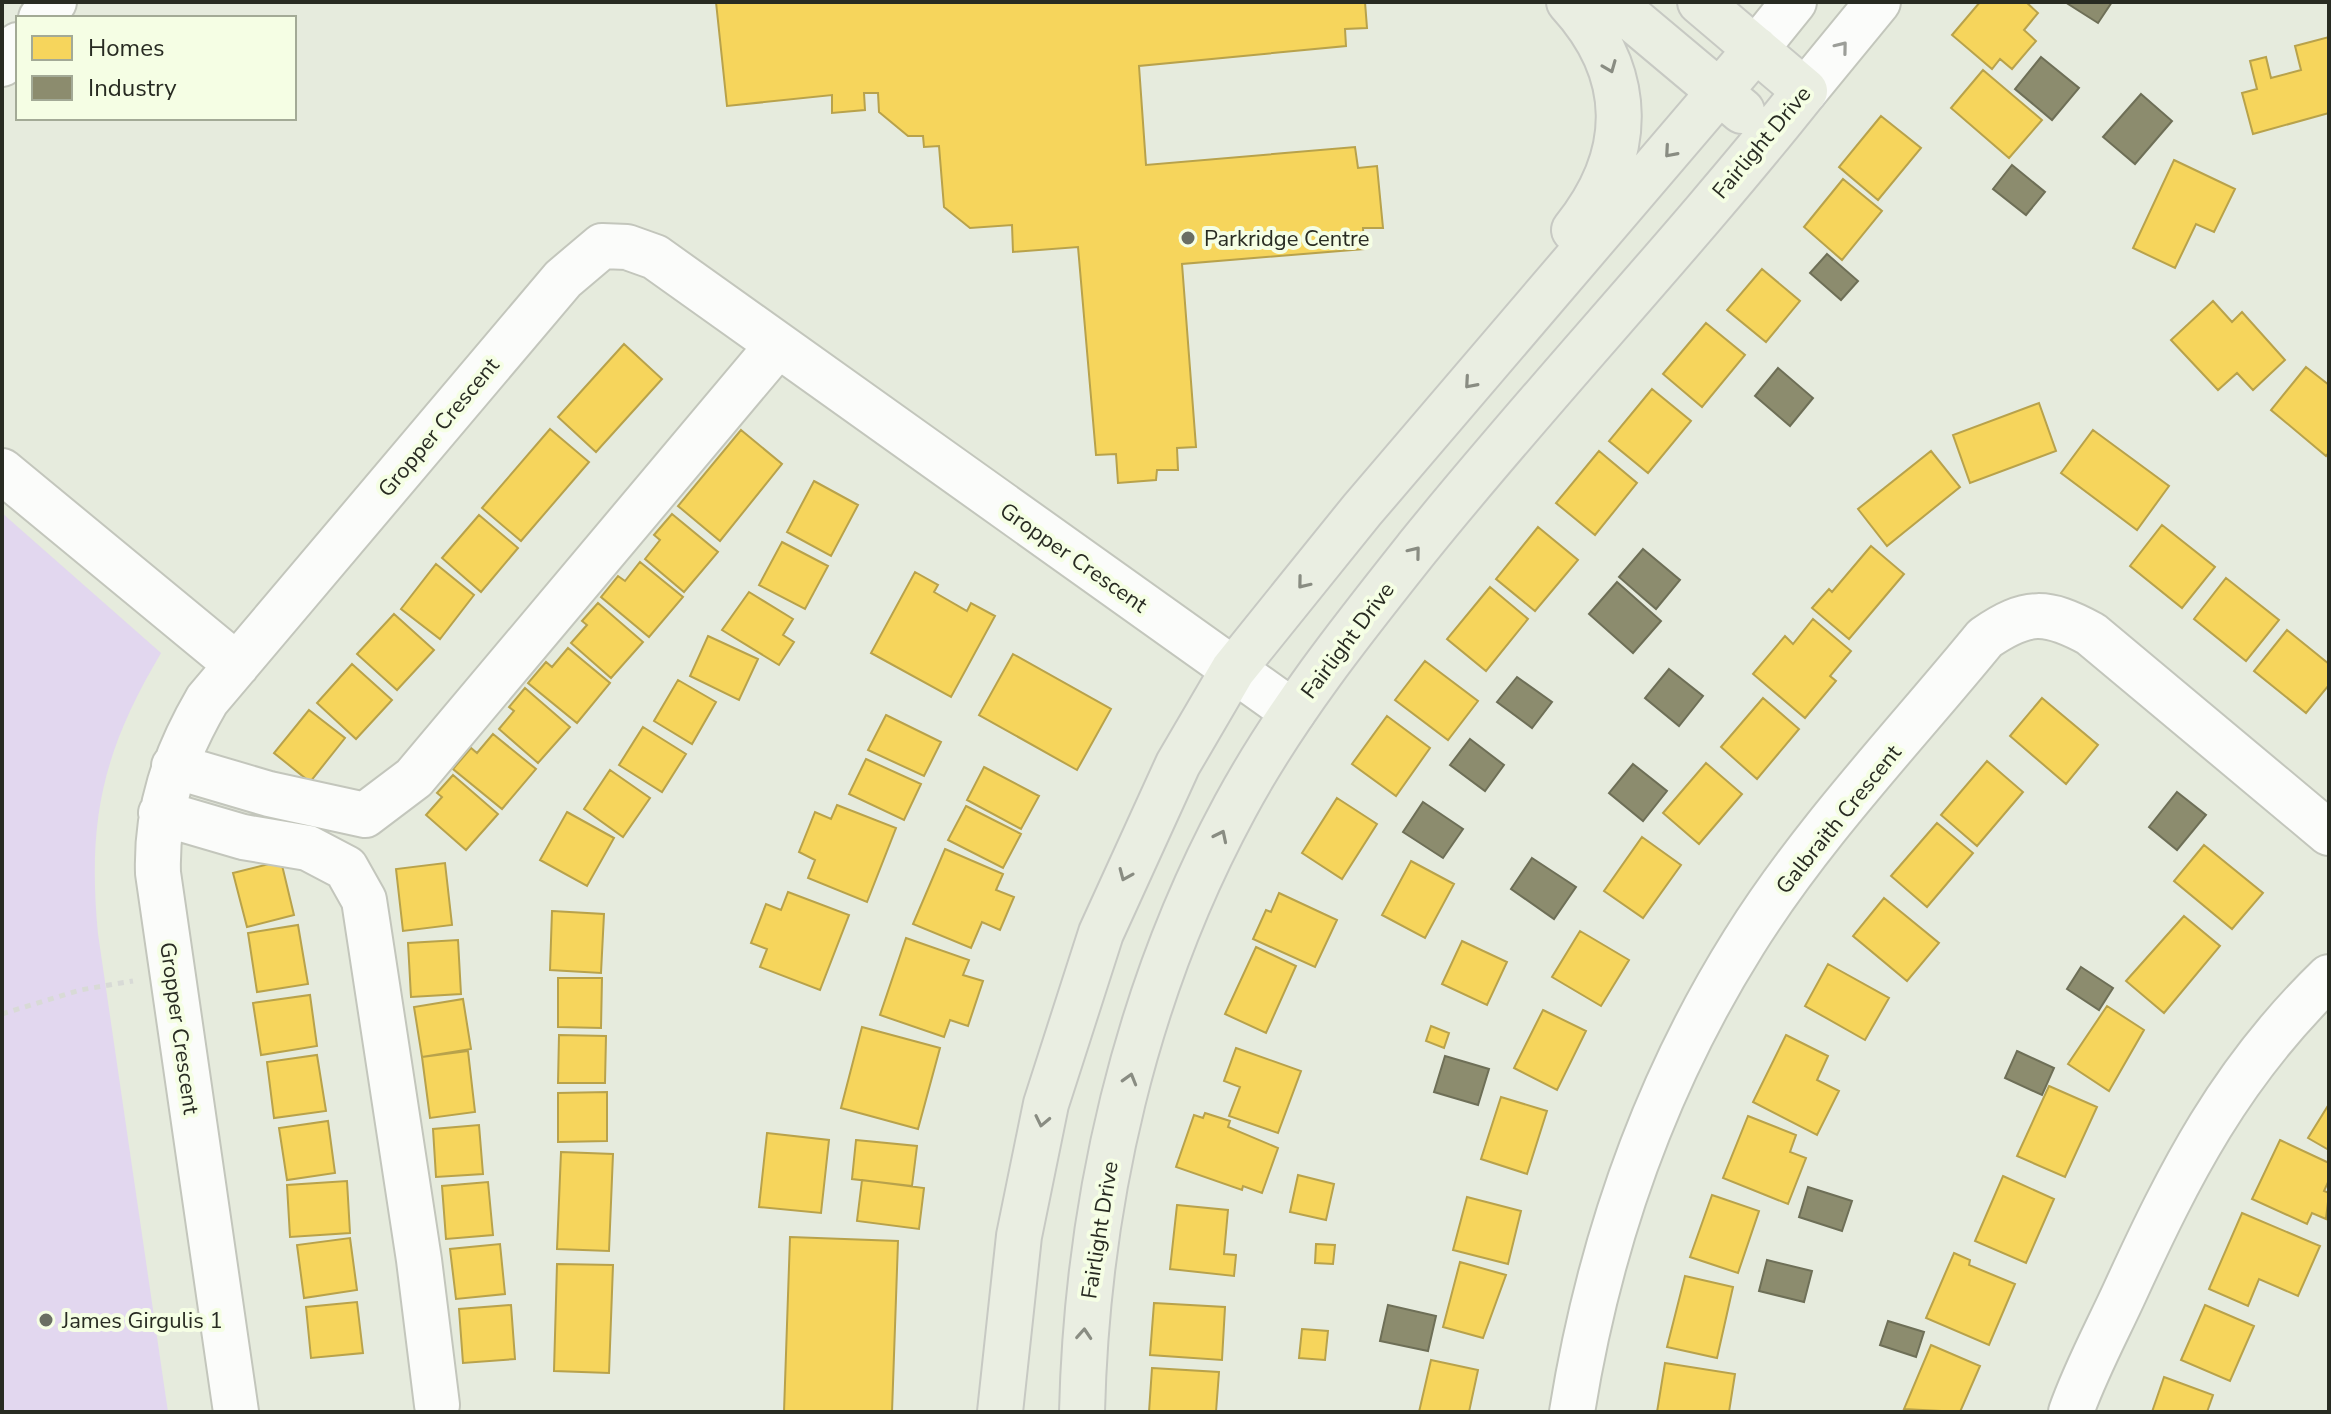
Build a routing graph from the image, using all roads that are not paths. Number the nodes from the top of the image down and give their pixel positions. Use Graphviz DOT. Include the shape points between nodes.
graph roads {
  1 [pos="1569,2"];
  2 [pos="1612,2"];
  3 [pos="1700,2"];
  4 [pos="1794,2"];
  5 [pos="1878,2"];
  6 [pos="16,47"];
  7 [pos="1756,49"];
  8 [pos="2,64"];
  9 [pos="1805,91"];
  10 [pos="1721,93"];
  11 [pos="1770,135"];
  12 [pos="1521,324"];
  13 [pos="778,345"];
  14 [pos="2,471"];
  15 [pos="237,665"];
  16 [pos="1233,670"];
  17 [pos="1293,712"];
  18 [pos="174,766"];
  19 [pos="161,813"];
  20 [pos="2329,833"];
  21 [pos="2329,977"];
  22 [pos="437,1405"];
  23 [pos="236,1412"];
  24 [pos="1000,1412"];
  25 [pos="1082,1412"];
  26 [pos="1572,1412"];
  27 [pos="2071,1412"];
  1 -- 12 [label="main road, one-way" via="1598,40 1614,75 1620,110 1615,153 1602,190 1554,255"];
  2 -- 10 [label="main road"];
  3 -- 7 [label="main road"];
  4 -- 7 [label="street"];
  9 -- 5 [label="street, Fairlight Drive, one-way"];
  6 -- 8 [label="street"];
  7 -- 9 [label="main road"];
  7 -- 10 [label="main road"];
  9 -- 11 [label="main road, Fairlight Drive"];
  10 -- 11 [label="main road"];
  10 -- 12 [label="main road, one-way"];
  17 -- 11 [label="main road, Fairlight Drive, one-way" via="1436,525"];
  12 -- 16 [label="main road, one-way"];
  13 -- 15 [label="street, Gropper Crescent" via="655,257 627,247 602,246 563,279"];
  13 -- 16 [label="street, Gropper Crescent"];
  13 -- 18 [label="street" via="414,778 365,815"];
  14 -- 15 [label="street"];
  15 -- 18 [label="street, Gropper Crescent" via="207,700"];
  16 -- 17 [label="street, Gropper Crescent"];
  16 -- 24 [label="main road, one-way" via="1145,830 1062,1045 1019,1236"];
  25 -- 17 [label="main road, Fairlight Drive, one-way" via="1093,1245 1113,1145 1144,1034 1209,861"];
  18 -- 19 [label="street, Gropper Crescent"];
  19 -- 22 [label="street" via="243,837 308,848 346,868 364,900"];
  19 -- 23 [label="street, Gropper Crescent" via="158,873"];
  20 -- 26 [label="street, Galbraith Crescent" via="2091,634 2063,619 2035,614 2009,622 1985,638 1811,849 1745,940 1711,998 1634,1164 1597,1287"];
  21 -- 27 [label="street" via="2282,1026 2199,1141 2175,1182"];
}
